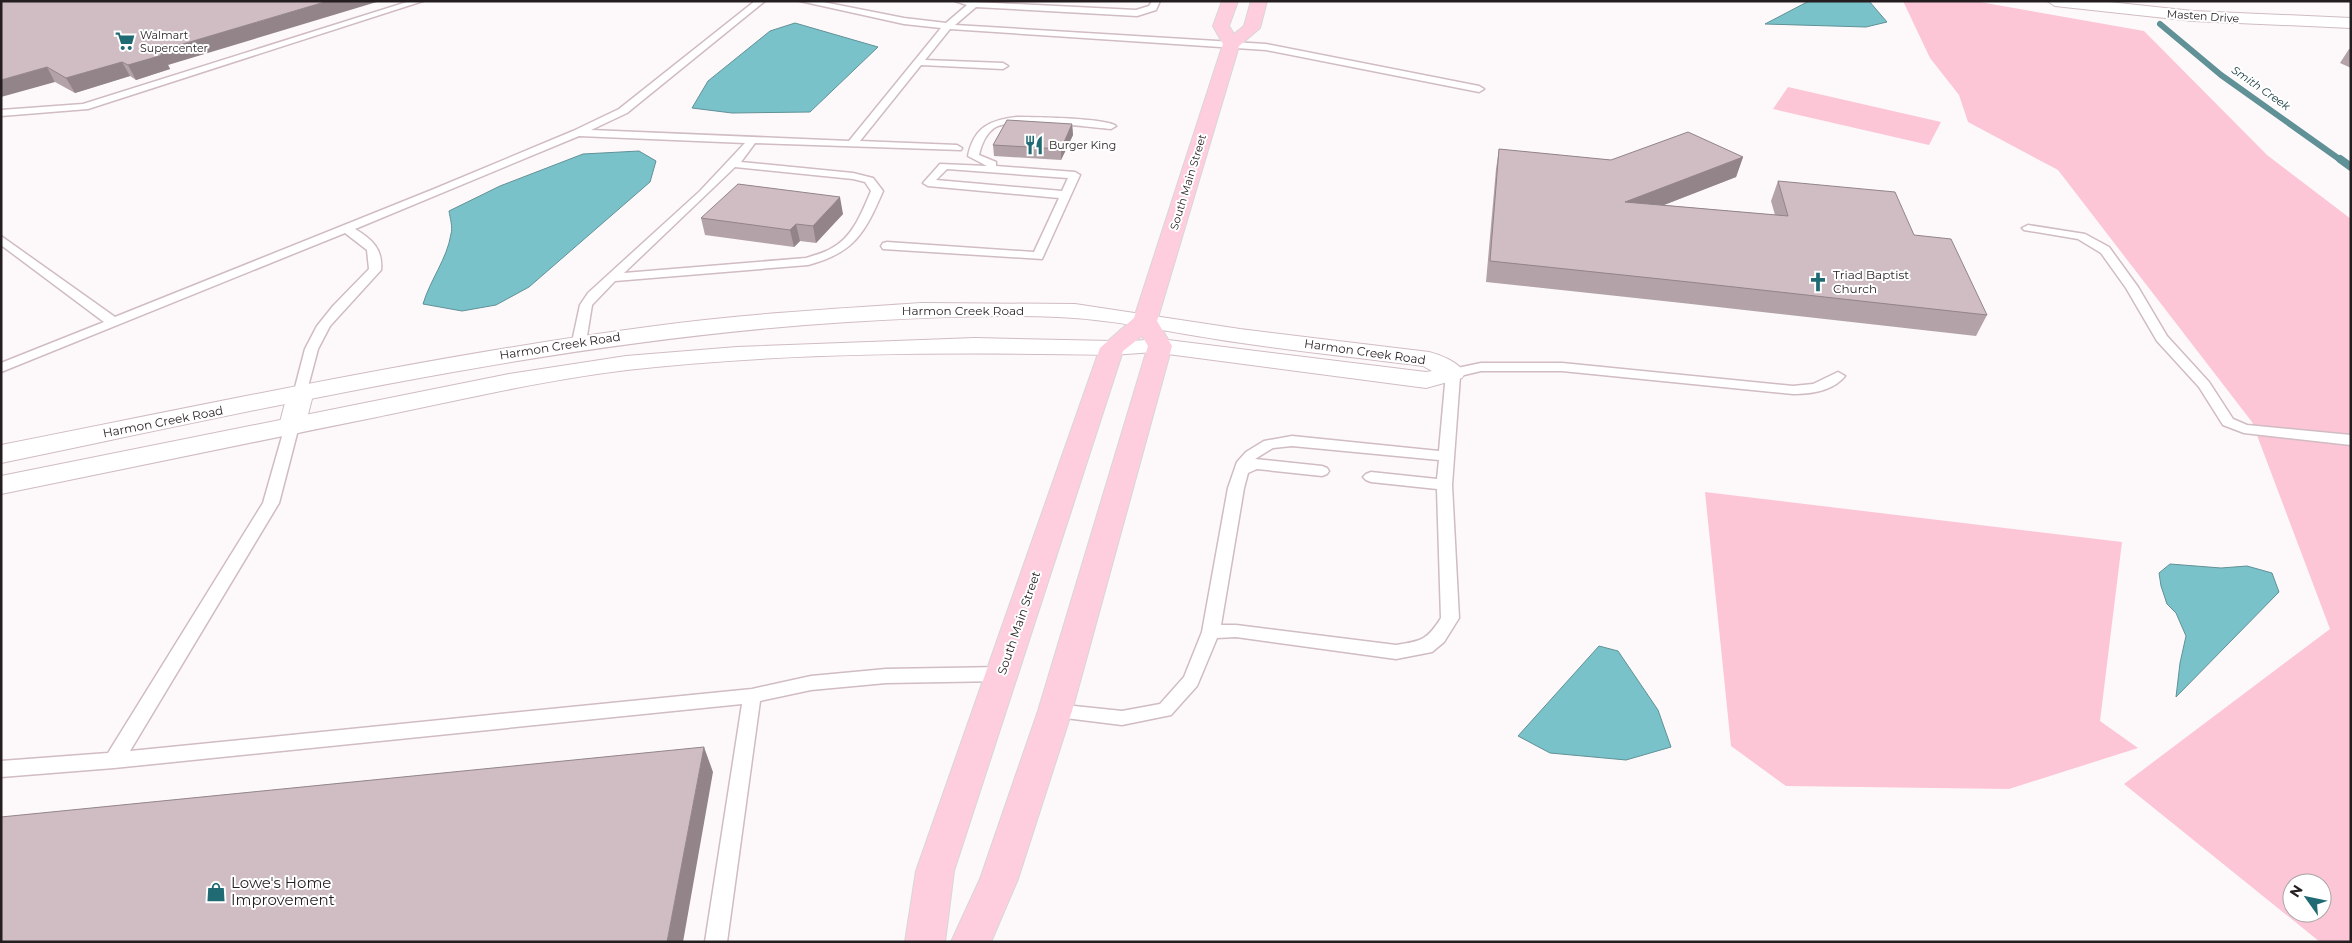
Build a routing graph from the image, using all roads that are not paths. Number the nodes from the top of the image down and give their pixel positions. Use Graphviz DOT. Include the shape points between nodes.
graph roads {
  1 [pos="419,1"];
  2 [pos="761,1"];
  3 [pos="804,1"];
  4 [pos="959,1"];
  5 [pos="1156,1"];
  6 [pos="1230,1"];
  7 [pos="1259,1"];
  8 [pos="2055,1"];
  9 [pos="975,3"];
  10 [pos="1018,4"];
  11 [pos="2351,23"];
  12 [pos="947,27"];
  13 [pos="1231,44"];
  14 [pos="918,62"];
  15 [pos="1003,66"];
  16 [pos="1479,89"];
  17 [pos="1,113"];
  18 [pos="1111,126"];
  19 [pos="577,133"];
  20 [pos="752,140"];
  21 [pos="852,144"];
  22 [pos="957,148"];
  23 [pos="732,164"];
  24 [pos="1077,171"];
  25 [pos="1066,195"];
  26 [pos="2028,228"];
  27 [pos="347,229"];
  28 [pos="1,240"];
  29 [pos="887,246"];
  30 [pos="611,278"];
  31 [pos="1145,321"];
  32 [pos="114,323"];
  33 [pos="579,342"];
  34 [pos="1160,346"];
  35 [pos="1112,348"];
  36 [pos="1,368"];
  37 [pos="1453,372"];
  38 [pos="1838,376"];
  39 [pos="300,395"];
  40 [pos="292,426"];
  41 [pos="2351,440"];
  42 [pos="1,454"];
  43 [pos="1446,456"];
  44 [pos="1241,470"];
  45 [pos="1322,471"];
  46 [pos="1372,477"];
  47 [pos="1,485"];
  48 [pos="1444,485"];
  49 [pos="1211,632"];
  50 [pos="1002,674"];
  51 [pos="752,696"];
  52 [pos="1055,711"];
  53 [pos="114,760"];
  54 [pos="1,769"];
  55 [pos="716,942"];
  56 [pos="924,942"];
  57 [pos="971,942"];
  1 -- 17 [label="lane" via="84,106"];
  2 -- 19 [label="lane" via="624,111"];
  3 -- 12 [label="lane"];
  4 -- 9 [label="lane"];
  5 -- 10 [label="lane" via="1153,8 1137,13"];
  6 -- 13 [label="main road" via="1221,26"];
  7 -- 13 [label="main road" via="1252,28"];
  8 -- 11 [label="street, Masten Drive" via="2202,17"];
  9 -- 10 [label="lane"];
  9 -- 12 [label="lane"];
  12 -- 13 [label="lane"];
  12 -- 14 [label="lane"];
  13 -- 16 [label="lane" via="1312,54"];
  13 -- 31 [label="main road, South Main Street"];
  14 -- 15 [label="lane"];
  14 -- 21 [label="lane"];
  18 -- 24 [label="lane" via="1001,122 988,127 973,152 976,159 988,163"];
  19 -- 20 [label="lane"];
  19 -- 27 [label="lane"];
  20 -- 21 [label="lane"];
  20 -- 23 [label="lane"];
  21 -- 22 [label="lane"];
  23 -- 30 [label="lane"];
  23 -- 30 [label="lane" via="853,176 869,180 877,191 867,215 850,239 837,251 808,261"];
  24 -- 25 [label="lane"];
  24 -- 25 [label="lane" via="944,166 928,183"];
  25 -- 29 [label="lane" via="1038,256"];
  26 -- 41 [label="lane" via="2080,236 2106,250 2162,338 2204,385 2228,422 2244,429"];
  27 -- 32 [label="lane"];
  27 -- 39 [label="lane" via="362,237 375,251 375,270 319,333 312,347"];
  28 -- 32 [label="lane"];
  30 -- 33 [label="lane" via="586,305"];
  31 -- 33 [label="street, Harmon Creek Road" via="1060,311 867,312 714,325"];
  31 -- 34 [label="main road"];
  31 -- 35 [label="main road"];
  31 -- 37 [label="street, Harmon Creek Road" via="1429,359"];
  32 -- 36 [label="lane"];
  33 -- 39 [label="street, Harmon Creek Road"];
  34 -- 35 [label="street, Harmon Creek Road"];
  34 -- 37 [label="street, Harmon Creek Road" via="1426,380"];
  34 -- 52 [label="main road"];
  35 -- 40 [label="street, Harmon Creek Road" via="975,345 681,358 548,376"];
  35 -- 50 [label="main road, South Main Street"];
  37 -- 38 [label="lane" via="1481,367 1562,367 1793,390 1812,390"];
  37 -- 43 [label="lane"];
  39 -- 40 [label="street"];
  39 -- 42 [label="street, Harmon Creek Road"];
  40 -- 47 [label="street, Harmon Creek Road"];
  40 -- 53 [label="lane" via="277,485 265,515"];
  43 -- 44 [label="lane" via="1277,442 1250,455"];
  43 -- 48 [label="lane"];
  44 -- 45 [label="lane" via="1256,464"];
  44 -- 49 [label="lane"];
  46 -- 48 [label="lane"];
  48 -- 49 [label="lane" via="1450,618 1438,638 1426,647 1396,652 1236,631"];
  49 -- 52 [label="lane" via="1190,681 1165,710 1122,718"];
  50 -- 51 [label="lane" via="886,676 811,682"];
  50 -- 56 [label="main road, South Main Street" via="935,871"];
  51 -- 53 [label="lane"];
  51 -- 55 [label="lane"];
  52 -- 57 [label="main road" via="999,879"];
  53 -- 54 [label="lane"];
}
